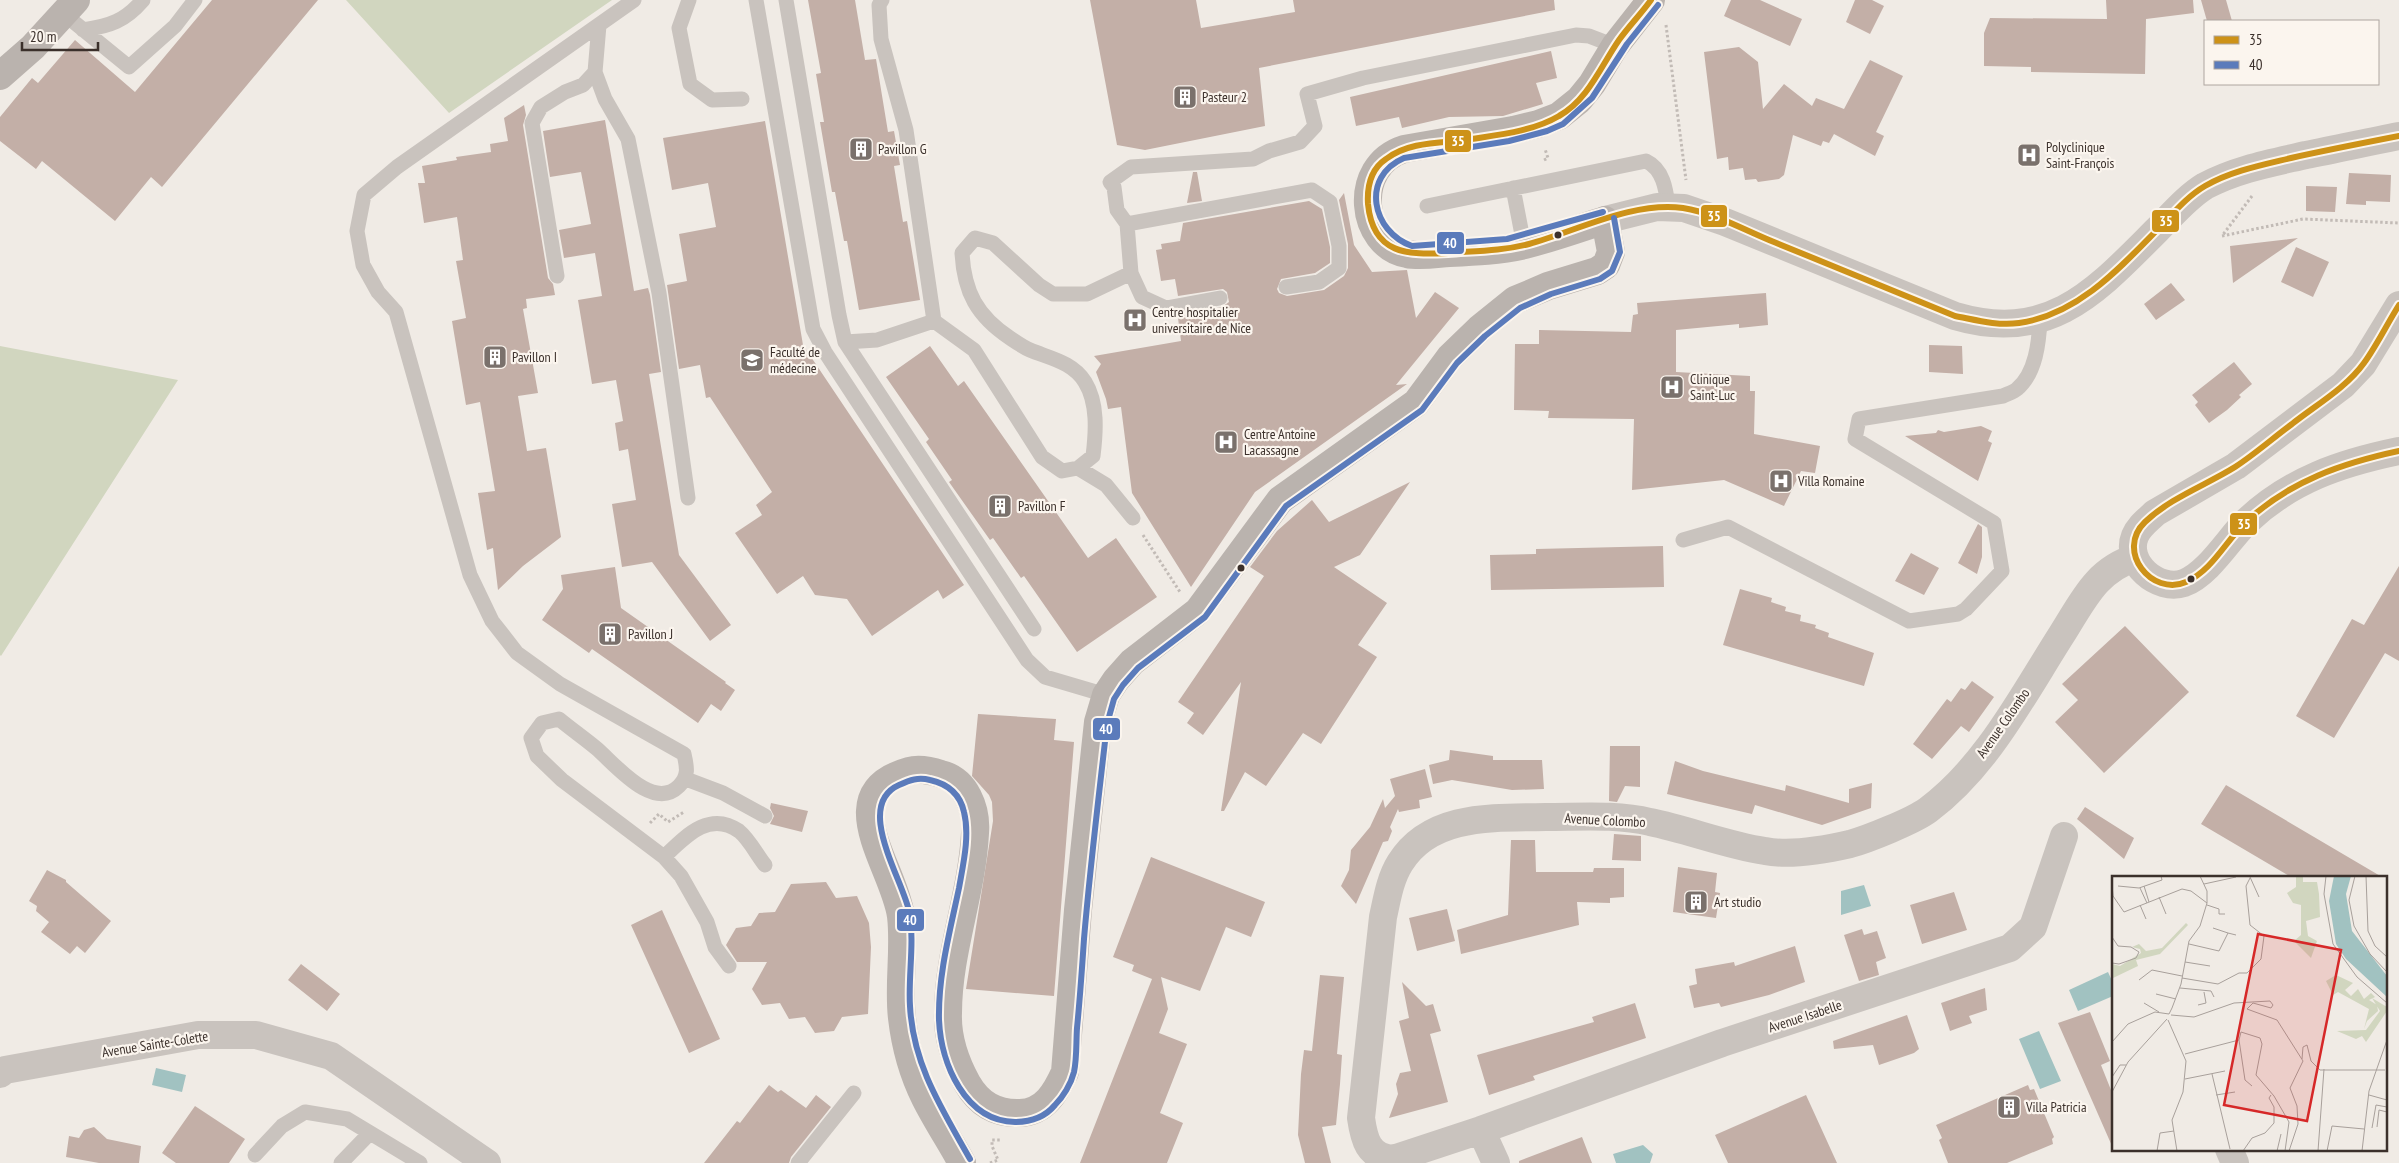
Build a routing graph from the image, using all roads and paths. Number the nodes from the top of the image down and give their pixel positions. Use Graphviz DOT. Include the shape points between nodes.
graph roads {
  1 [pos="143,0"];
  2 [pos="195,0"];
  3 [pos="634,0"];
  4 [pos="689,0"];
  5 [pos="756,0"];
  6 [pos="786,0"];
  7 [pos="1624,0"];
  8 [pos="1651,0"];
  9 [pos="879,2"];
  10 [pos="74,15"];
  11 [pos="599,25"];
  12 [pos="1666,25"];
  13 [pos="1615,46"];
  14 [pos="596,72"];
  15 [pos="0,76"];
  16 [pos="742,99"];
  17 [pos="2399,136"];
  18 [pos="1543,142"];
  19 [pos="1540,161"];
  20 [pos="1684,173"];
  21 [pos="1514,188"];
  22 [pos="2245,196"];
  23 [pos="1427,206"];
  24 [pos="1668,206"];
  25 [pos="1605,220"];
  26 [pos="2399,223"];
  27 [pos="1127,224"];
  28 [pos="1524,245"];
  29 [pos="1131,272"];
  30 [pos="557,276"];
  31 [pos="1286,288"];
  32 [pos="1220,298"];
  33 [pos="2399,305"];
  34 [pos="2040,319"];
  35 [pos="934,321"];
  36 [pos="845,342"];
  37 [pos="2399,451"];
  38 [pos="1078,468"];
  39 [pos="688,498"];
  40 [pos="1133,518"];
  41 [pos="1683,540"];
  42 [pos="2135,558"];
  43 [pos="1198,611"];
  44 [pos="1034,629"];
  45 [pos="1106,695"];
  46 [pos="686,779"];
  47 [pos="765,816"];
  48 [pos="2064,836"];
  49 [pos="664,857"];
  50 [pos="765,865"];
  51 [pos="728,966"];
  52 [pos="0,1074"];
  53 [pos="854,1093"];
  54 [pos="1481,1130"];
  55 [pos="370,1133"];
  56 [pos="2229,1150"];
  57 [pos="994,1151"];
  58 [pos="255,1155"];
  59 [pos="341,1163"];
  60 [pos="420,1163"];
  61 [pos="487,1163"];
  62 [pos="798,1163"];
  63 [pos="962,1163"];
  64 [pos="990,1163"];
  65 [pos="1496,1163"];
  66 [pos="2235,1163"];
  1 -- 10 [label="lane" via="132,12 109,26"];
  2 -- 10 [label="lane" via="176,26 129,67"];
  3 -- 11 [label="lane"];
  4 -- 16 [label="lane" via="679,28 690,84 712,100"];
  5 -- 45 [label="lane" via="813,330 1027,660 1045,677"];
  6 -- 36 [label="lane"];
  7 -- 13 [label="main road"];
  8 -- 13 [label="main road"];
  9 -- 35 [label="lane" via="881,39 906,130"];
  10 -- 15 [label="main road"];
  11 -- 14 [label="lane"];
  11 -- 46 [label="lane" via="377,184 364,196 357,231 363,265 378,292 396,312 470,575 492,621 517,653 560,684 684,754"];
  12 -- 20 [label="path"];
  13 -- 27 [label="lane" via="1589,36 1576,35 1363,78 1307,94 1315,126 1300,142 1253,159 1131,167 1110,182 1114,187 1117,210"];
  13 -- 28 [label="main road" via="1592,84 1559,116 1513,130 1404,149 1390,155 1373,172 1368,190 1372,221 1384,242 1396,250 1411,255"];
  14 -- 30 [label="lane" via="584,85 541,107 532,123"];
  14 -- 39 [label="lane" via="605,99 628,139 660,293"];
  17 -- 34 [label="street" via="2253,166 2211,184 2181,206 2094,290 2068,309"];
  18 -- 19 [label="path" via="1548,158"];
  21 -- 23 [label="lane"];
  21 -- 24 [label="lane" via="1646,161 1654,165 1660,175"];
  21 -- 28 [label="lane"];
  22 -- 26 [label="path" via="2254,193 2222,236 2303,219"];
  24 -- 25 [label="street"];
  24 -- 34 [label="street" via="1725,222 1972,321 2004,324"];
  25 -- 28 [label="main road"];
  25 -- 43 [label="main road" via="1611,252 1602,269 1515,300 1479,329 1450,357 1416,404 1280,500"];
  27 -- 29 [label="lane"];
  27 -- 31 [label="lane" via="1312,190 1330,202 1339,246 1339,268 1319,282"];
  29 -- 32 [label="lane" via="1142,297 1166,308"];
  29 -- 38 [label="lane" via="1087,294 1053,294 993,242 975,238 962,253 963,274 970,297 992,325 1027,349 1068,364 1085,381 1094,407 1095,439 1093,456"];
  33 -- 42 [label="street" via="2363,364 2344,385 2236,466 2155,513 2135,535"];
  34 -- 41 [label="lane" via="2038,346 2028,374 2017,389 2003,396 1859,419 1855,439 1994,523 2002,571 1958,614 1909,621 1728,527"];
  35 -- 36 [label="lane" via="877,340"];
  35 -- 38 [label="lane" via="974,350 1042,457 1062,471"];
  36 -- 44 [label="lane"];
  37 -- 42 [label="street" via="2341,466 2298,483 2265,505 2200,573 2185,583 2171,585 2158,581 2145,574"];
  38 -- 40 [label="lane" via="1106,485"];
  40 -- 43 [label="path" via="1178,590"];
  42 -- 54 [label="street, Avenue Colombo" via="2107,570 2088,593 2001,729 1972,768 1927,812 1852,844 1767,852 1648,821 1585,817 1482,818 1458,822 1414,846 1399,864 1388,892 1383,918 1361,1118 1364,1137 1382,1158 1393,1159"];
  43 -- 45 [label="main road" via="1132,662"];
  45 -- 63 [label="main road" via="1098,722 1065,1072 1056,1091 1044,1105 1025,1113 1005,1114 987,1107 968,1085 950,1042 948,1012 952,965 976,832 967,794 952,777 912,770 887,778 874,793 869,815 872,836 896,891 901,915 904,950 902,1018 912,1065 924,1098"];
  46 -- 47 [label="lane" via="723,793"];
  46 -- 49 [label="lane" via="674,791 656,793 634,783 559,719 542,723 531,738 537,756 562,780"];
  48 -- 54 [label="street, Avenue Isabelle" via="2033,927 2010,948 1722,1043"];
  49 -- 50 [label="lane" via="700,825 720,822 740,832"];
  49 -- 51 [label="lane" via="681,876"];
  52 -- 61 [label="street, Avenue Sainte-Colette" via="5,1070 198,1035 256,1035 331,1056"];
  53 -- 62 [label="lane"];
  54 -- 65 [label="street"];
  55 -- 58 [label="lane" via="347,1119 306,1112 282,1126"];
  55 -- 59 [label="lane"];
  55 -- 60 [label="lane"];
  56 -- 66 [label="street"];
  57 -- 64 [label="path" via="998,1160"];
}
